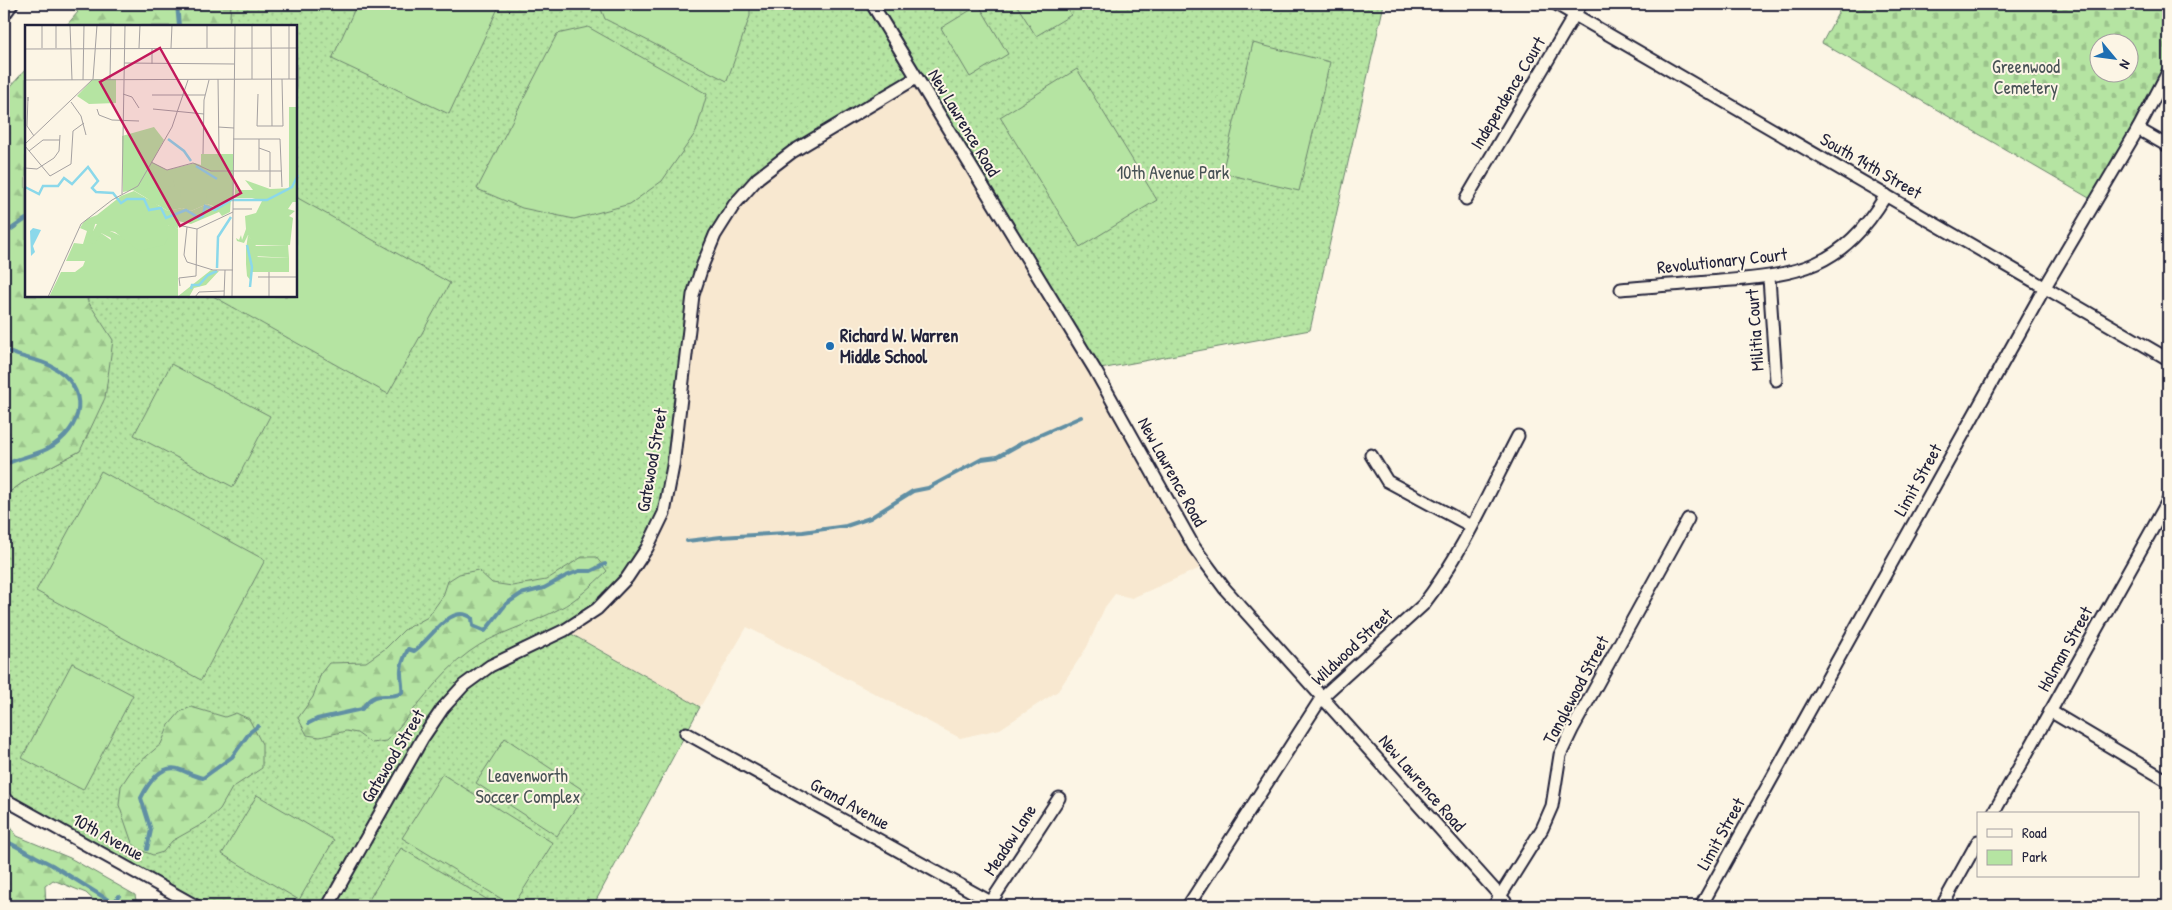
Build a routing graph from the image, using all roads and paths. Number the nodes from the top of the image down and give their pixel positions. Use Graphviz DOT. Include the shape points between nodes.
graph roads {
  1 [pos="12,4"];
  2 [pos="872,4"];
  3 [pos="1556,4"];
  4 [pos="1581,4"];
  5 [pos="4,15"];
  6 [pos="1574,15"];
  7 [pos="2168,72"];
  8 [pos="916,78"];
  9 [pos="2138,129"];
  10 [pos="2168,146"];
  11 [pos="1886,195"];
  12 [pos="1466,199"];
  13 [pos="1769,278"];
  14 [pos="2045,287"];
  15 [pos="1621,288"];
  16 [pos="2168,359"];
  17 [pos="1776,380"];
  18 [pos="1518,436"];
  19 [pos="1371,455"];
  20 [pos="2168,501"];
  21 [pos="1688,519"];
  22 [pos="1471,526"];
  23 [pos="1322,697"];
  24 [pos="2050,711"];
  25 [pos="686,733"];
  26 [pos="2168,781"];
  27 [pos="1059,798"];
  28 [pos="4,799"];
  29 [pos="1994,812"];
  30 [pos="1977,842"];
  31 [pos="995,904"];
  32 [pos="1501,904"];
  33 [pos="196,906"];
  34 [pos="328,906"];
  35 [pos="1188,906"];
  36 [pos="1701,906"];
  37 [pos="1942,906"];
  1 -- 5 [label="street"];
  2 -- 8 [label="street, New Lawrence Road"];
  3 -- 6 [label="street, South 14th Street"];
  4 -- 6 [label="street, Independence Court"];
  6 -- 11 [label="street, South 14th Street"];
  6 -- 12 [label="street, Independence Court"];
  7 -- 9 [label="street, Limit Street"];
  8 -- 23 [label="street, New Lawrence Road" via="1095,370 1194,547 1225,589"];
  8 -- 34 [label="street, Gatewood Street" via="792,152 758,178 734,205 716,235 693,295 664,513 647,548 626,578 597,609 565,630 490,666 464,685 443,708"];
  9 -- 10 [label="street"];
  9 -- 14 [label="street, Limit Street"];
  11 -- 13 [label="street, Revolutionary Court" via="1871,220 1848,243 1828,257 1795,272"];
  11 -- 14 [label="street, South 14th Street"];
  13 -- 15 [label="street, Revolutionary Court"];
  13 -- 17 [label="street, Militia Court"];
  14 -- 16 [label="street, South 14th Street"];
  14 -- 36 [label="street, Limit Street"];
  18 -- 22 [label="street, Wildwood Street"];
  19 -- 22 [label="street" via="1388,481"];
  20 -- 24 [label="street, Holman Street"];
  21 -- 32 [label="street, Tanglewood Street" via="1572,730 1560,755 1552,806"];
  22 -- 23 [label="street, Wildwood Street" via="1423,605"];
  23 -- 32 [label="street, New Lawrence Road"];
  23 -- 35 [label="street, Wildwood Street"];
  24 -- 26 [label="street"];
  24 -- 29 [label="street, Holman Street"];
  25 -- 31 [label="street, Grand Avenue"];
  27 -- 31 [label="street, Meadow Lane"];
  28 -- 33 [label="street, 10th Avenue"];
  30 -- 37 [label="street"];
}
